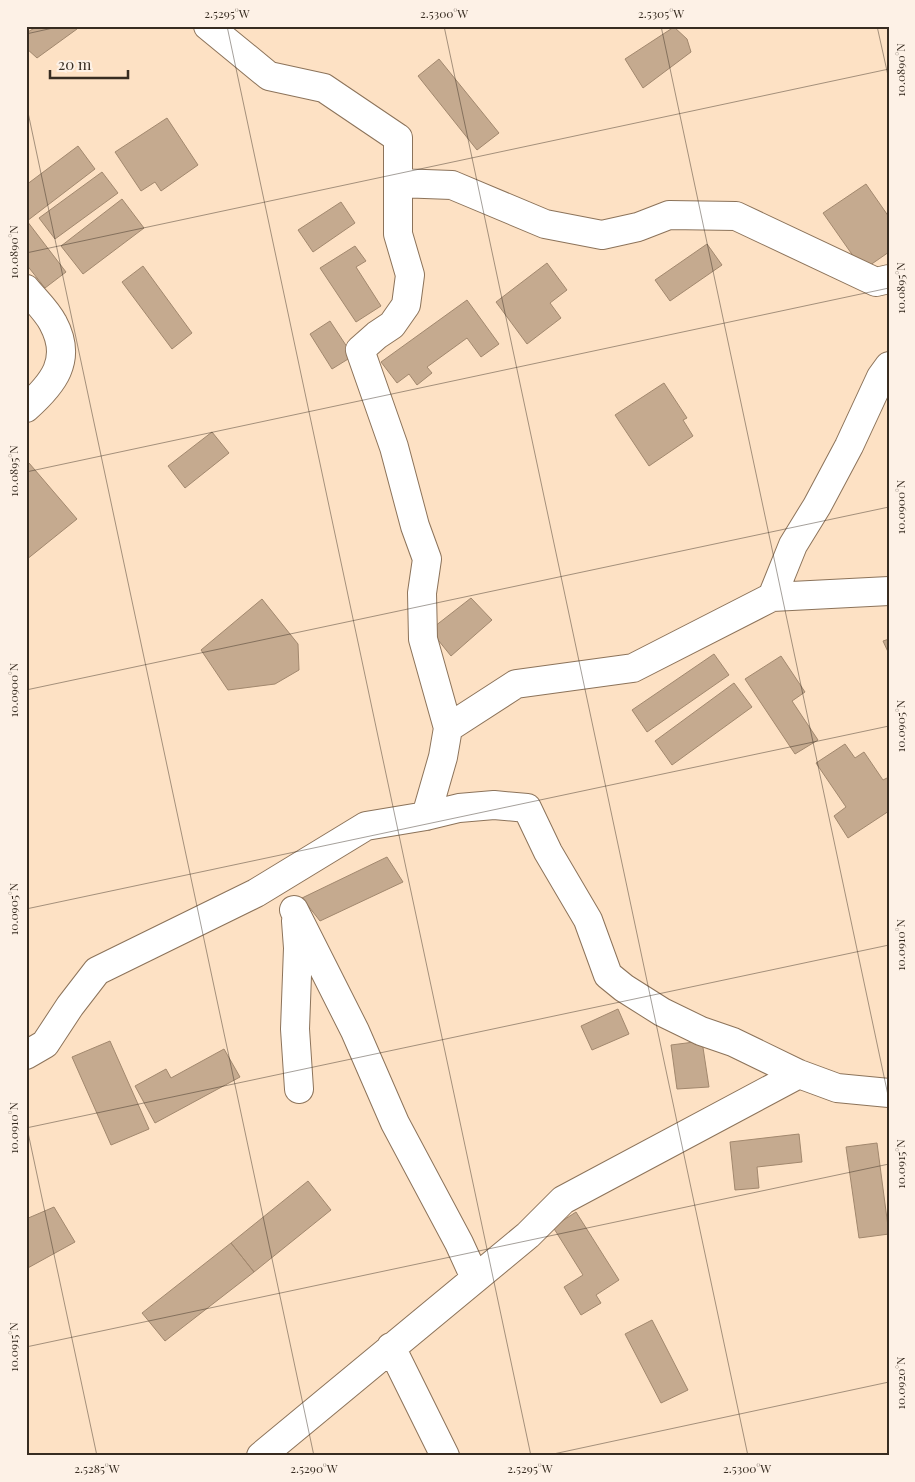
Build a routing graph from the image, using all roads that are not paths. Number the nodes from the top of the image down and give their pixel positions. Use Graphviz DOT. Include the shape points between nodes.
graph roads {
  1 [pos="208,26"];
  2 [pos="398,138"];
  3 [pos="889,279"];
  4 [pos="26,289"];
  5 [pos="889,366"];
  6 [pos="26,408"];
  7 [pos="889,591"];
  8 [pos="772,596"];
  9 [pos="448,728"];
  10 [pos="426,816"];
  11 [pos="288,874"];
  12 [pos="294,910"];
  13 [pos="26,1054"];
  14 [pos="799,1074"];
  15 [pos="299,1089"];
  16 [pos="889,1093"];
  17 [pos="475,1278"];
  18 [pos="391,1347"];
  19 [pos="261,1456"];
  20 [pos="445,1456"];
  1 -- 2 [label="street" via="269,76 324,88"];
  2 -- 3 [label="street" via="398,183 452,186 545,224 602,235 669,216 736,216 876,282"];
  2 -- 9 [label="street" via="398,234 410,275 406,305 392,325 360,350 394,447 427,559 422,593 423,639"];
  4 -- 6 [label="street" via="53,322 61,342 59,371 42,394"];
  5 -- 8 [label="street" via="850,446 793,545"];
  7 -- 8 [label="street"];
  8 -- 9 [label="street" via="633,668 516,684"];
  9 -- 10 [label="street"];
  10 -- 11 [label="street" via="366,826"];
  10 -- 14 [label="street" via="459,808 494,805 527,808 548,852 588,920 608,974 662,1012"];
  11 -- 12 [label="street"];
  11 -- 13 [label="street" via="97,971 45,1044"];
  12 -- 15 [label="street" via="298,948 295,1029"];
  12 -- 17 [label="street" via="355,1032 395,1123"];
  14 -- 16 [label="street" via="837,1088"];
  14 -- 17 [label="street" via="562,1200 528,1235"];
  17 -- 18 [label="street"];
  18 -- 19 [label="street"];
  18 -- 20 [label="street"];
}
